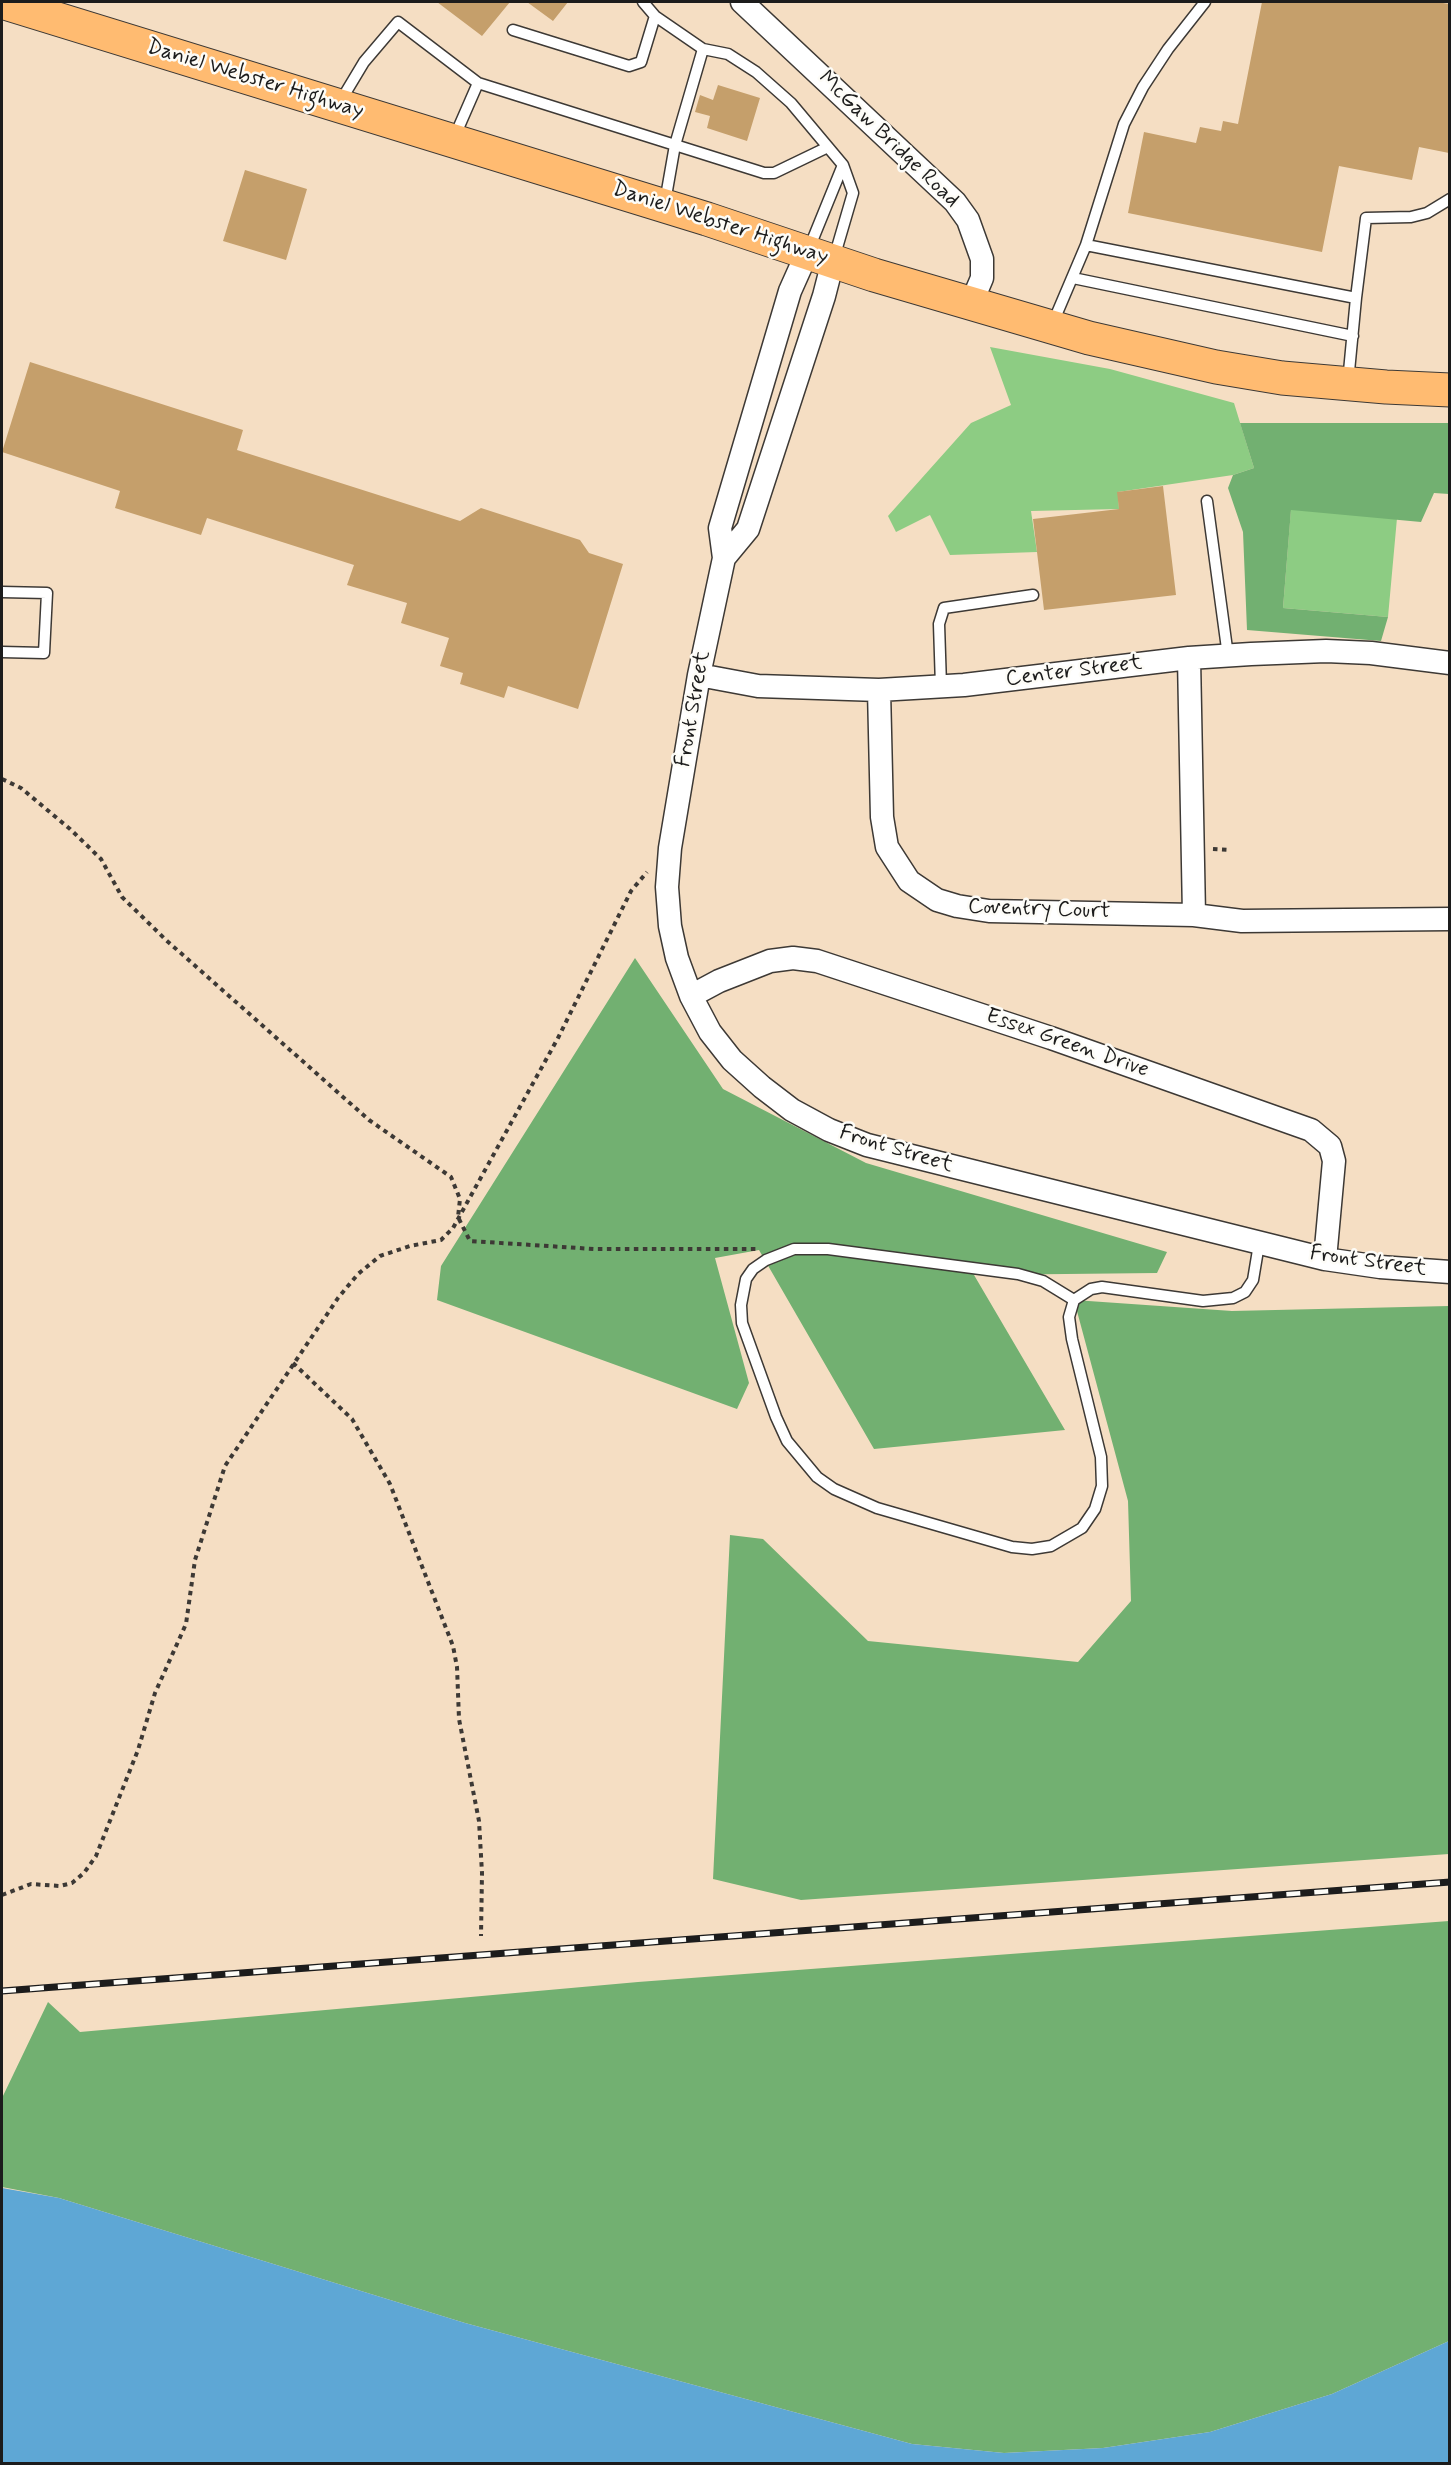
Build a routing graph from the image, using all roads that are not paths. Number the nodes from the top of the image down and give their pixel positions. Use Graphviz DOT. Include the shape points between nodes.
graph roads {
  1 [pos="2,2"];
  2 [pos="643,2"];
  3 [pos="742,2"];
  4 [pos="1205,2"];
  5 [pos="767,10"];
  6 [pos="655,16"];
  7 [pos="513,30"];
  8 [pos="703,49"];
  9 [pos="478,83"];
  10 [pos="338,107"];
  11 [pos="452,141"];
  12 [pos="675,145"];
  13 [pos="828,147"];
  14 [pos="843,165"];
  15 [pos="1449,200"];
  16 [pos="664,206"];
  17 [pos="1086,245"];
  18 [pos="820,257"];
  19 [pos="1073,278"];
  20 [pos="1356,298"];
  21 [pos="971,304"];
  22 [pos="1050,328"];
  23 [pos="1353,336"];
  24 [pos="1348,384"];
  25 [pos="1449,390"];
  26 [pos="1207,501"];
  27 [pos="724,558"];
  28 [pos="2,592"];
  29 [pos="1033,595"];
  30 [pos="2,652"];
  31 [pos="1228,656"];
  32 [pos="1189,658"];
  33 [pos="1449,663"];
  34 [pos="699,675"];
  35 [pos="941,686"];
  36 [pos="879,690"];
  37 [pos="1194,915"];
  38 [pos="1449,919"];
  39 [pos="692,996"];
  40 [pos="1259,1244"];
  41 [pos="1325,1258"];
  42 [pos="1449,1272"];
  43 [pos="1074,1300"];
  1 -- 10 [label="main road, Daniel Webster Highway"];
  2 -- 6 [label="lane"];
  3 -- 5 [label="street, McGaw Bridge Road"];
  4 -- 17 [label="lane" via="1168,49 1124,124"];
  5 -- 21 [label="street, McGaw Bridge Road" via="968,220 982,259 982,278"];
  6 -- 7 [label="lane" via="641,62 629,66"];
  6 -- 8 [label="lane"];
  8 -- 12 [label="lane"];
  8 -- 13 [label="lane" via="728,54 756,72 791,103"];
  9 -- 10 [label="lane" via="398,22 364,62"];
  9 -- 11 [label="lane"];
  9 -- 12 [label="lane"];
  10 -- 11 [label="main road, Daniel Webster Highway"];
  11 -- 16 [label="main road, Daniel Webster Highway"];
  12 -- 13 [label="lane" via="764,173 774,173"];
  12 -- 16 [label="lane"];
  13 -- 14 [label="lane"];
  14 -- 18 [label="lane" via="821,224"];
  14 -- 18 [label="lane" via="853,193"];
  15 -- 20 [label="lane" via="1411,218 1366,218"];
  16 -- 18 [label="main road, Daniel Webster Highway"];
  17 -- 19 [label="lane"];
  17 -- 20 [label="lane"];
  18 -- 21 [label="main road, Daniel Webster Highway"];
  18 -- 27 [label="street, Front Street" via="824,297 748,529"];
  18 -- 27 [label="street, Front Street" via="790,291 720,528"];
  19 -- 22 [label="lane"];
  19 -- 23 [label="lane"];
  20 -- 23 [label="lane"];
  21 -- 22 [label="main road, Daniel Webster Highway"];
  22 -- 24 [label="main road, Daniel Webster Highway" via="1215,367"];
  23 -- 24 [label="lane"];
  24 -- 25 [label="main road, Daniel Webster Highway"];
  26 -- 31 [label="lane"];
  27 -- 34 [label="street, Front Street"];
  28 -- 30 [label="lane" via="47,593 44,653"];
  29 -- 35 [label="lane" via="944,608 939,624"];
  31 -- 32 [label="street, Center Street"];
  31 -- 33 [label="street, Center Street" via="1326,651"];
  32 -- 35 [label="street, Center Street"];
  32 -- 37 [label="street"];
  34 -- 36 [label="street, Center Street" via="758,686"];
  34 -- 39 [label="street, Front Street" via="667,887 677,958"];
  35 -- 36 [label="street, Center Street"];
  36 -- 37 [label="street, Coventry Court" via="883,831 896,864 922,892 957,906 989,911"];
  37 -- 38 [label="street, Coventry Court" via="1242,921"];
  39 -- 40 [label="street, Front Street" via="710,1032 732,1060 792,1110 829,1130 906,1156"];
  39 -- 41 [label="street, Essex Green Drive" via="770,961 793,958 817,962 1051,1038 1311,1130 1330,1146 1334,1161"];
  40 -- 41 [label="street, Front Street"];
  40 -- 43 [label="lane" via="1253,1280 1245,1292 1233,1298 1203,1301 1102,1287 1090,1289"];
  41 -- 42 [label="street, Front Street"];
  43 -- 43 [label="lane" via="1069,1317 1072,1339 1101,1457 1102,1486 1095,1509 1082,1528 1051,1546 1032,1549 1012,1547 853,1499 818,1477 788,1441 764,1389 742,1323 741,1305 746,1279 753,1269 794,1249 828,1249 1018,1274 1043,1281"];
}
